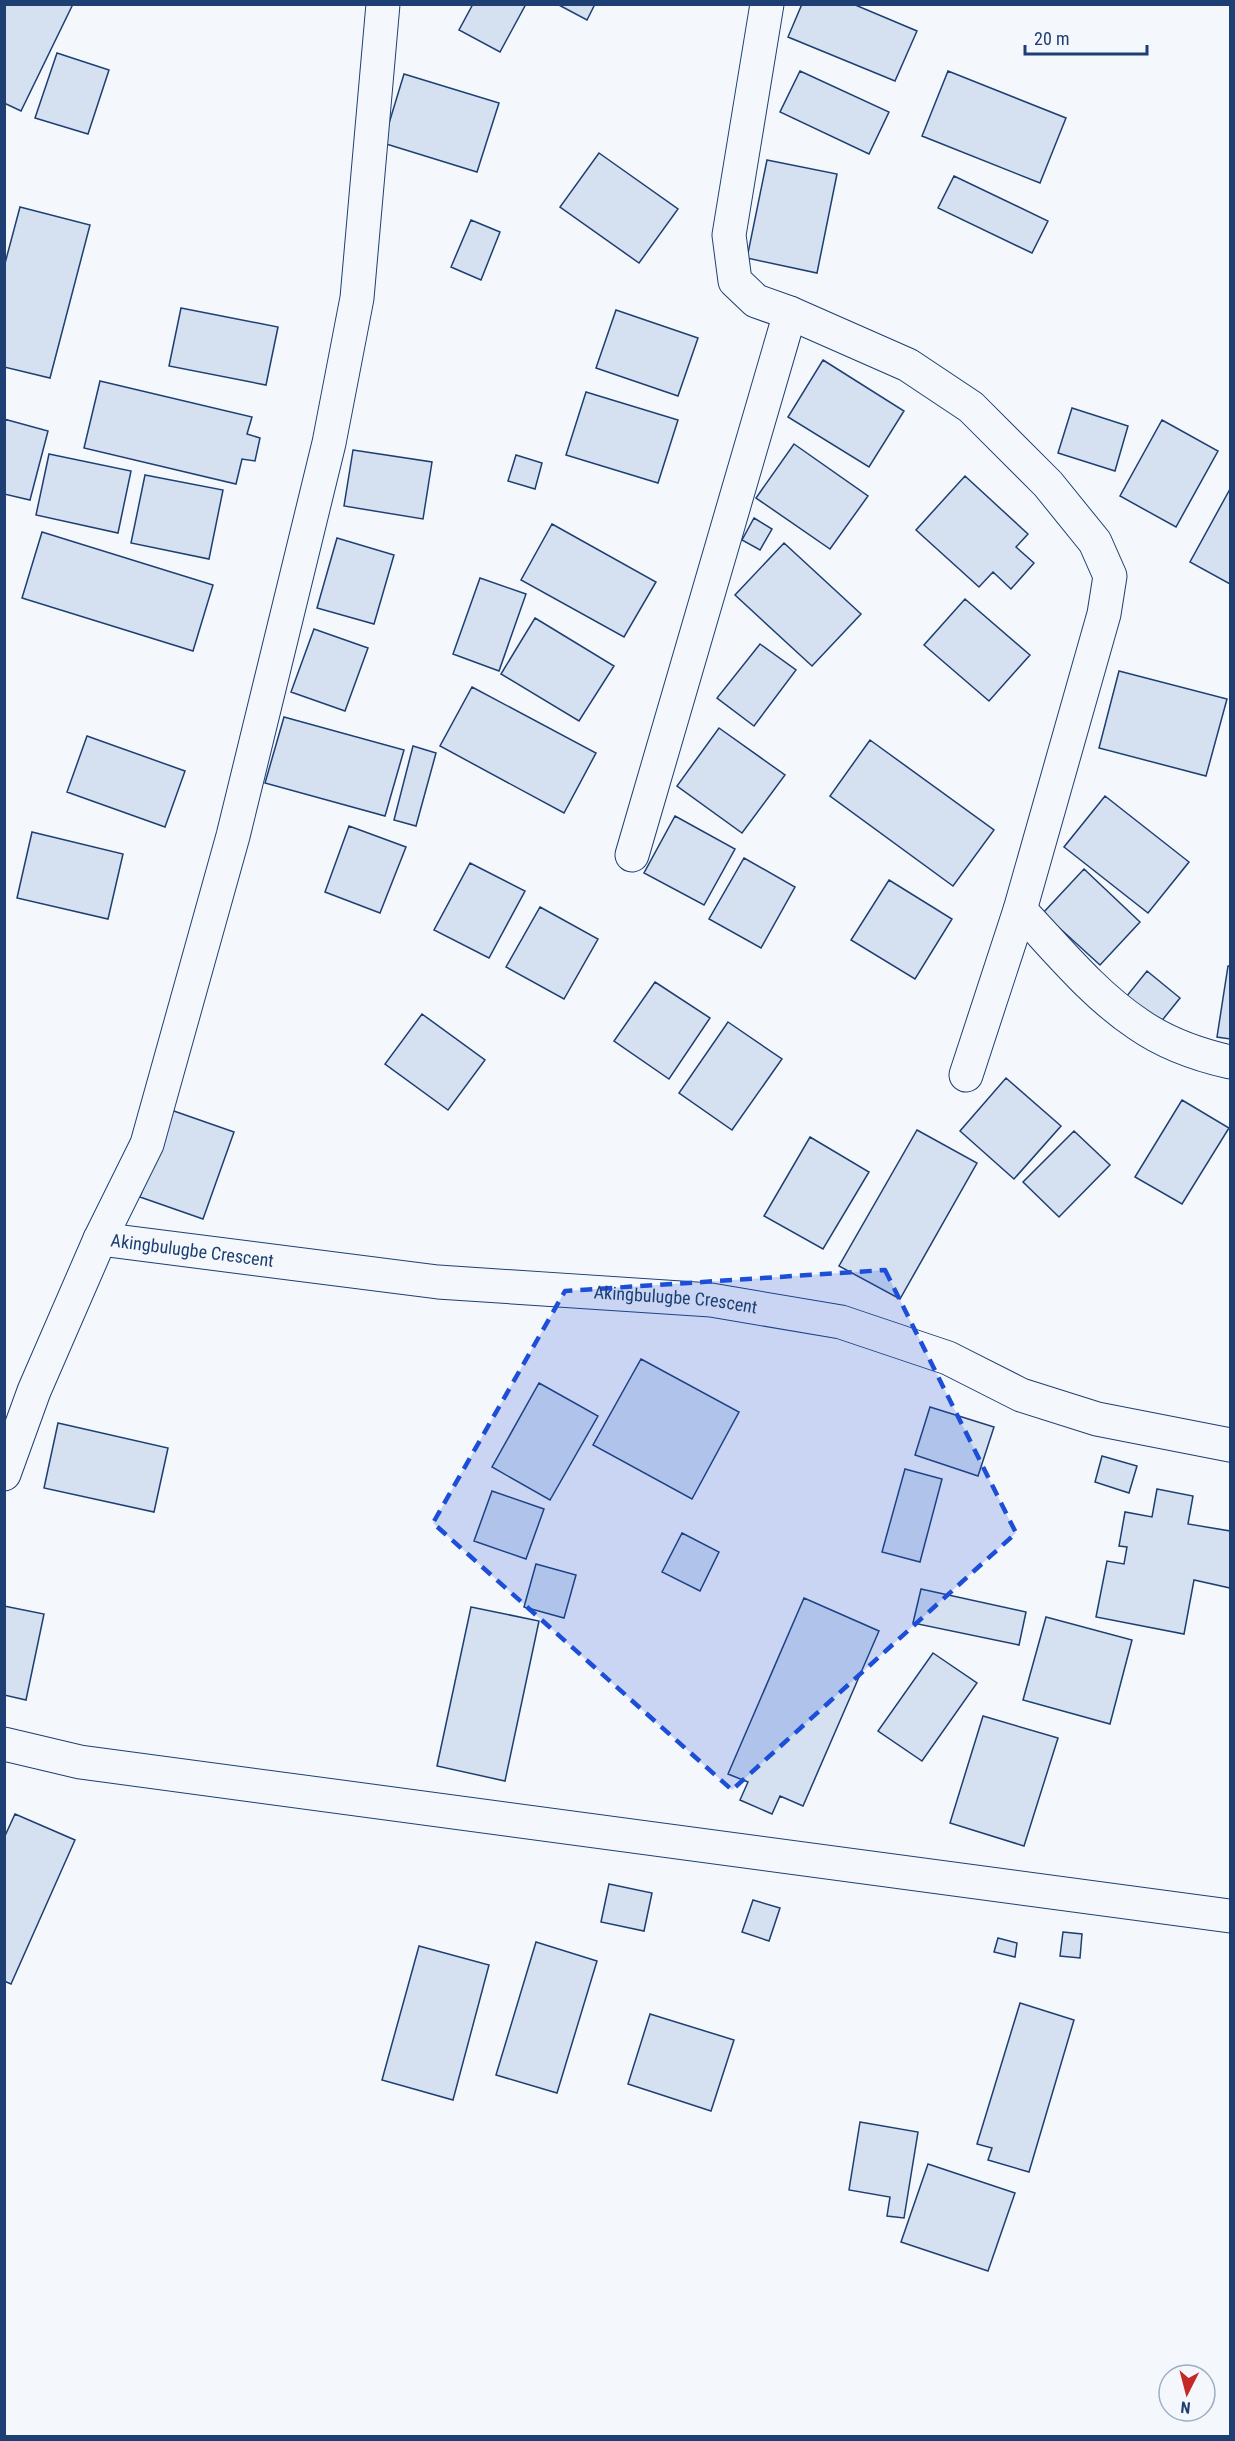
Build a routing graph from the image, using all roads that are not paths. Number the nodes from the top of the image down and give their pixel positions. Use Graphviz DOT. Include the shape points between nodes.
graph roads {
  1 [pos="383,4"];
  2 [pos="767,4"];
  3 [pos="790,313"];
  4 [pos="632,855"];
  5 [pos="1020,910"];
  6 [pos="1230,1062"];
  7 [pos="966,1075"];
  8 [pos="100,1239"];
  9 [pos="1230,1444"];
  10 [pos="4,1474"];
  11 [pos="4,1744"];
  12 [pos="1230,1916"];
  1 -- 8 [label="street" via="357,298 329,443 233,836 147,1144"];
  2 -- 3 [label="street" via="729,235 735,281 756,301"];
  3 -- 4 [label="street"];
  3 -- 5 [label="street" via="908,365 971,407 1048,484 1095,542 1110,576 1104,614"];
  5 -- 6 [label="street" via="1104,997 1139,1025 1183,1048"];
  5 -- 7 [label="street"];
  8 -- 9 [label="street, Akingbulugbe Crescent" via="438,1282 711,1300 841,1322 948,1358 1032,1399 1097,1419"];
  8 -- 10 [label="street" via="34,1391"];
  11 -- 12 [label="street" via="91,1763"];
}
